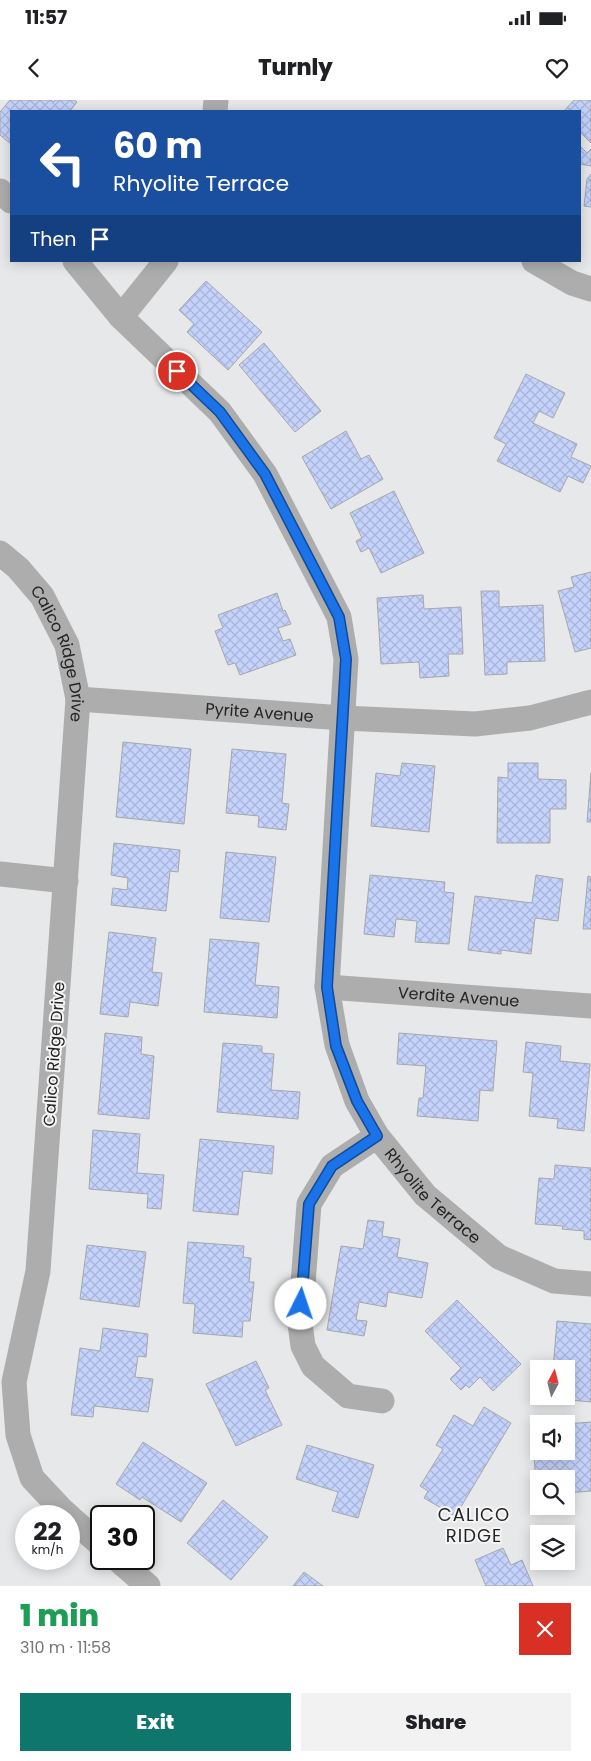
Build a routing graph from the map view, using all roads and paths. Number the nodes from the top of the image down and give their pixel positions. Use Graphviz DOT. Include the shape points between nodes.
graph roads {
  1 [pos="0,192"];
  2 [pos="10,200"];
  3 [pos="76,262"];
  4 [pos="165,262"];
  5 [pos="536,262"];
  6 [pos="591,288"];
  7 [pos="121,317"];
  8 [pos="0,553"];
  9 [pos="78,699"];
  10 [pos="591,702"];
  11 [pos="343,718"];
  12 [pos="0,874"];
  13 [pos="66,881"];
  14 [pos="327,987"];
  15 [pos="591,1006"];
  16 [pos="377,1136"];
  17 [pos="591,1284"];
  18 [pos="7,1381"];
  19 [pos="382,1401"];
  20 [pos="90,1535"];
  21 [pos="130,1570"];
  22 [pos="148,1586"];
  1 -- 2 [label="street"];
  3 -- 7 [label="street, Rhyolite Terrace"];
  4 -- 7 [label="street"];
  5 -- 6 [label="street" via="572,283"];
  7 -- 11 [label="street, Rhyolite Terrace" via="220,412 265,474 339,617 346,659"];
  8 -- 9 [label="street, Calico Ridge Drive" via="42,596 67,645"];
  9 -- 11 [label="street, Pyrite Avenue"];
  9 -- 13 [label="street, Calico Ridge Drive"];
  10 -- 11 [label="street, Pyrite Avenue" via="530,718 475,724"];
  11 -- 14 [label="street, Rhyolite Terrace"];
  12 -- 13 [label="street"];
  13 -- 18 [label="street, Calico Ridge Drive" via="38,1271"];
  14 -- 15 [label="street, Verdite Avenue"];
  14 -- 16 [label="street, Rhyolite Terrace" via="336,1046 357,1101"];
  16 -- 17 [label="street, Rhyolite Terrace" via="425,1195 500,1257 554,1281"];
  16 -- 19 [label="street" via="332,1166 309,1204 300,1324 303,1346 313,1366 348,1396"];
  18 -- 20 [label="street, Calico Ridge Drive" via="18,1435 32,1478"];
  21 -- 22 [label="street"];
}
